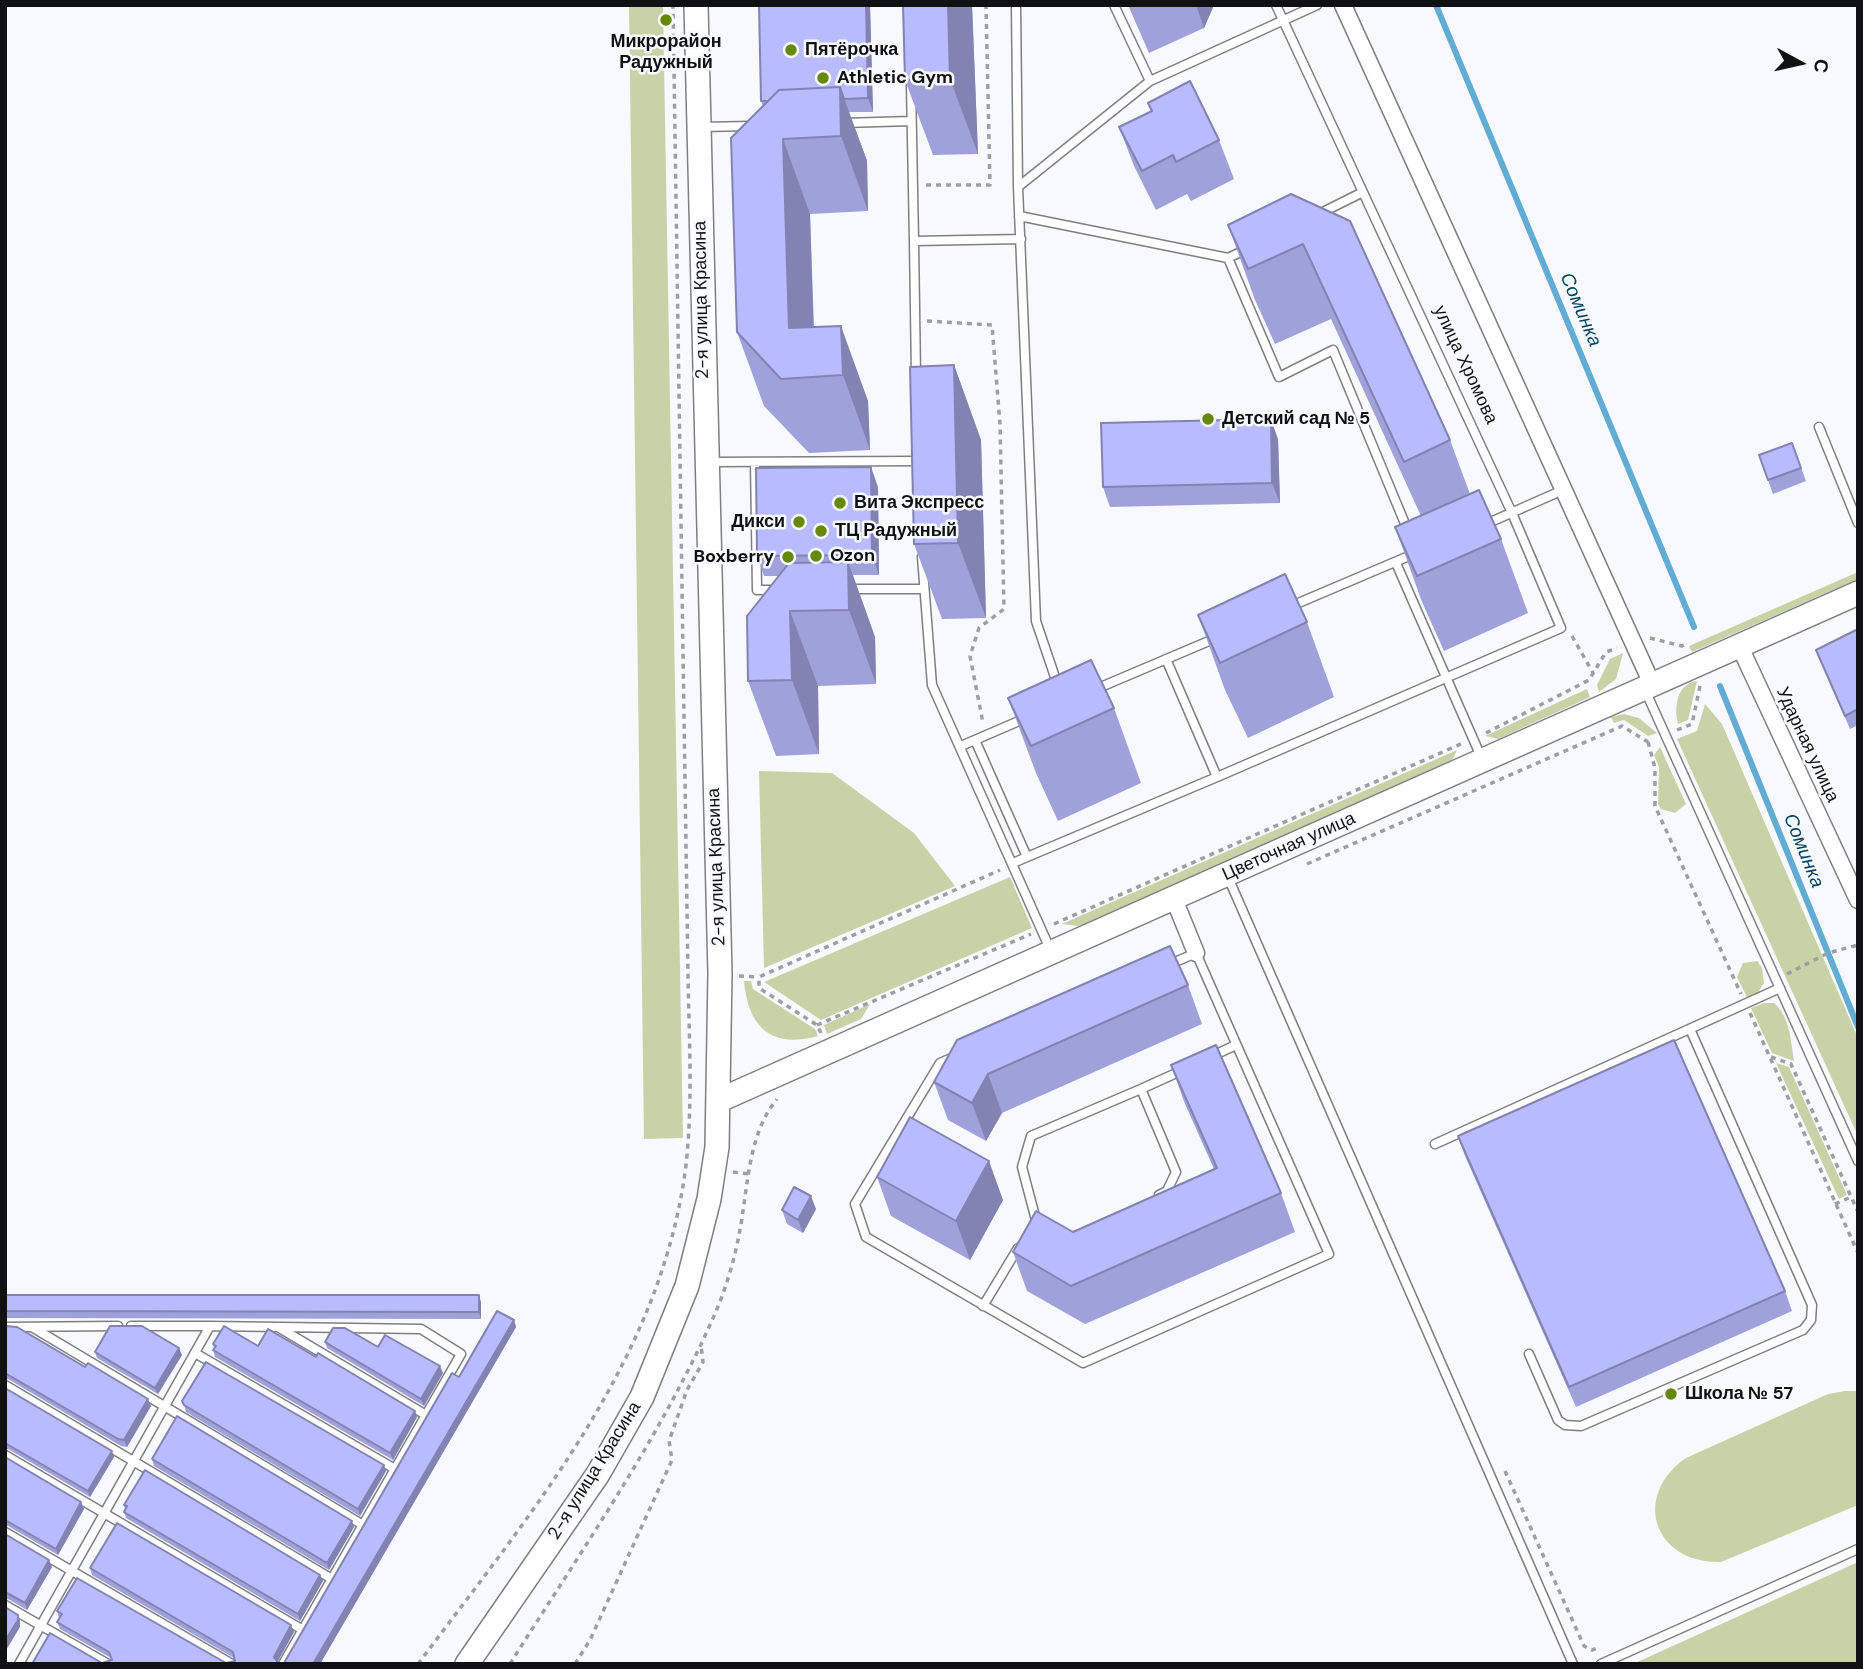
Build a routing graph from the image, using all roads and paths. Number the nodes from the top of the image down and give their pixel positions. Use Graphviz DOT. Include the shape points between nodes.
graph roads {
  1 [pos="673,5"];
  2 [pos="696,5"];
  3 [pos="986,5"];
  4 [pos="1016,5"];
  5 [pos="1114,5"];
  6 [pos="1276,5"];
  7 [pos="1317,5"];
  8 [pos="1343,5"];
  9 [pos="1283,19"];
  10 [pos="911,70"];
  11 [pos="1150,81"];
  12 [pos="911,121"];
  13 [pos="833,123"];
  14 [pos="767,125"];
  15 [pos="699,127"];
  16 [pos="912,185"];
  17 [pos="1018,187"];
  18 [pos="1363,192"];
  19 [pos="1019,216"];
  20 [pos="1314,216"];
  21 [pos="1021,239"];
  22 [pos="914,241"];
  23 [pos="1253,246"];
  24 [pos="1228,258"];
  25 [pos="915,321"];
  26 [pos="916,391"];
  27 [pos="1819,426"];
  28 [pos="917,447"];
  29 [pos="917,461"];
  30 [pos="755,462"];
  31 [pos="705,463"];
  32 [pos="918,474"];
  33 [pos="1563,490"];
  34 [pos="1512,513"];
  35 [pos="1858,523"];
  36 [pos="1477,528"];
  37 [pos="1429,548"];
  38 [pos="922,551"];
  39 [pos="1418,552"];
  40 [pos="1396,563"];
  41 [pos="840,589"];
  42 [pos="923,589"];
  43 [pos="785,590"];
  44 [pos="1858,593"];
  45 [pos="1281,611"];
  46 [pos="1230,632"];
  47 [pos="1575,638"];
  48 [pos="1698,639"];
  49 [pos="1633,640"];
  50 [pos="1739,645"];
  51 [pos="1166,659"];
  52 [pos="1593,673"];
  53 [pos="1446,680"];
  54 [pos="1702,681"];
  55 [pos="1648,685"];
  56 [pos="1060,691"];
  57 [pos="1089,691"];
  58 [pos="1041,712"];
  59 [pos="986,735"];
  60 [pos="1665,735"];
  61 [pos="1473,738"];
  62 [pos="975,740"];
  63 [pos="961,746"];
  64 [pos="1483,761"];
  65 [pos="1217,777"];
  66 [pos="1027,857"];
  67 [pos="1013,863"];
  68 [pos="1297,868"];
  69 [pos="1227,875"];
  70 [pos="1174,899"];
  71 [pos="1858,900"];
  72 [pos="1042,929"];
  73 [pos="1858,945"];
  74 [pos="1051,952"];
  75 [pos="1196,953"];
  76 [pos="1778,984"];
  77 [pos="817,1025"];
  78 [pos="1689,1029"];
  79 [pos="1236,1045"];
  80 [pos="828,1051"];
  81 [pos="1769,1056"];
  82 [pos="1200,1062"];
  83 [pos="1189,1067"];
  84 [pos="1141,1089"];
  85 [pos="720,1100"];
  86 [pos="1435,1144"];
  87 [pos="1858,1161"];
  88 [pos="1851,1197"];
  89 [pos="1144,1202"];
  90 [pos="1835,1203"];
  91 [pos="1858,1212"];
  92 [pos="1036,1220"];
  93 [pos="1049,1225"];
  94 [pos="1029,1231"];
  95 [pos="1023,1242"];
  96 [pos="983,1306"];
  97 [pos="211,1326"];
  98 [pos="5,1327"];
  99 [pos="32,1327"];
  100 [pos="277,1327"];
  101 [pos="701,1343"];
  102 [pos="195,1353"];
  103 [pos="1530,1354"];
  104 [pos="5,1385"];
  105 [pos="164,1407"];
  106 [pos="426,1415"];
  107 [pos="5,1455"];
  108 [pos="133,1462"];
  109 [pos="395,1469"];
  110 [pos="1505,1470"];
  111 [pos="104,1514"];
  112 [pos="363,1525"];
  113 [pos="5,1532"];
  114 [pos="1858,1549"];
  115 [pos="72,1570"];
  116 [pos="332,1579"];
  117 [pos="5,1605"];
  118 [pos="40,1626"];
  119 [pos="303,1630"];
  120 [pos="1609,1644"];
  121 [pos="19,1664"];
  122 [pos="108,1664"];
  123 [pos="232,1664"];
  124 [pos="283,1664"];
  125 [pos="418,1664"];
  126 [pos="467,1664"];
  127 [pos="575,1664"];
  128 [pos="1573,1664"];
  129 [pos="1601,1664"];
  1 -- 125 [label="path" via="688,1001 685,1168 664,1265 622,1366 574,1453"];
  2 -- 15 [label="main road, 2-я улица Красина"];
  3 -- 16 [label="path" via="989,185"];
  4 -- 17 [label="lane"];
  5 -- 11 [label="lane"];
  6 -- 9 [label="lane, улица Хромова"];
  7 -- 9 [label="lane"];
  8 -- 33 [label="street, улица Хромова"];
  9 -- 11 [label="lane"];
  9 -- 18 [label="lane, улица Хромова"];
  10 -- 12 [label="lane"];
  11 -- 17 [label="lane"];
  12 -- 13 [label="lane"];
  12 -- 16 [label="lane"];
  14 -- 15 [label="lane"];
  15 -- 31 [label="main road, 2-я улица Красина"];
  16 -- 22 [label="lane"];
  17 -- 19 [label="lane"];
  18 -- 20 [label="lane"];
  18 -- 34 [label="lane, улица Хромова"];
  19 -- 21 [label="lane"];
  19 -- 24 [label="lane"];
  21 -- 22 [label="lane"];
  21 -- 56 [label="lane" via="1036,621"];
  22 -- 25 [label="lane"];
  23 -- 24 [label="lane"];
  24 -- 39 [label="lane" via="1279,377 1333,349"];
  25 -- 26 [label="lane"];
  25 -- 59 [label="path" via="992,325 1000,424 1004,609 979,628 970,656"];
  27 -- 35 [label="lane"];
  28 -- 29 [label="lane"];
  29 -- 30 [label="lane"];
  29 -- 32 [label="lane"];
  30 -- 31 [label="lane"];
  30 -- 43 [label="lane" via="757,590"];
  31 -- 85 [label="main road, 2-я улица Красина"];
  33 -- 34 [label="lane"];
  33 -- 49 [label="street, улица Хромова"];
  34 -- 36 [label="lane"];
  34 -- 53 [label="lane, улица Хромова" via="1562,628"];
  37 -- 39 [label="lane"];
  38 -- 42 [label="lane"];
  39 -- 40 [label="lane"];
  40 -- 45 [label="lane"];
  40 -- 53 [label="lane"];
  41 -- 42 [label="lane"];
  42 -- 63 [label="lane" via="932,685"];
  44 -- 50 [label="main road, Цветочная улица"];
  46 -- 51 [label="lane"];
  47 -- 52 [label="path"];
  48 -- 49 [label="path" via="1682,646 1643,636"];
  49 -- 52 [label="path" via="1606,652"];
  49 -- 55 [label="street, улица Хромова"];
  50 -- 55 [label="main road, Цветочная улица"];
  50 -- 71 [label="street, Ударная улица"];
  51 -- 57 [label="lane"];
  51 -- 65 [label="lane"];
  52 -- 61 [label="path" via="1561,697"];
  53 -- 61 [label="lane"];
  53 -- 65 [label="lane"];
  54 -- 60 [label="path" via="1692,724"];
  55 -- 60 [label="lane"];
  55 -- 64 [label="main road, Цветочная улица"];
  58 -- 59 [label="lane"];
  59 -- 62 [label="lane"];
  60 -- 68 [label="path" via="1648,742 1622,726"];
  60 -- 76 [label="lane"];
  61 -- 64 [label="lane"];
  61 -- 72 [label="path"];
  62 -- 63 [label="lane"];
  62 -- 66 [label="lane"];
  63 -- 67 [label="lane"];
  64 -- 69 [label="main road, Цветочная улица"];
  65 -- 66 [label="lane"];
  66 -- 67 [label="lane"];
  67 -- 72 [label="lane"];
  67 -- 77 [label="path" via="759,977 759,988"];
  69 -- 70 [label="main road, Цветочная улица"];
  69 -- 128 [label="lane"];
  70 -- 74 [label="main road, Цветочная улица"];
  70 -- 75 [label="street"];
  72 -- 74 [label="lane"];
  72 -- 77 [label="path"];
  73 -- 76 [label="path" via="1828,953"];
  74 -- 80 [label="main road, Цветочная улица"];
  75 -- 79 [label="lane"];
  75 -- 96 [label="lane" via="940,1063 855,1204 866,1237"];
  76 -- 78 [label="lane"];
  76 -- 87 [label="lane"];
  77 -- 80 [label="path"];
  78 -- 86 [label="lane"];
  78 -- 103 [label="lane" via="1812,1305 1811,1320 1802,1330 1581,1426 1558,1420"];
  79 -- 82 [label="lane"];
  79 -- 96 [label="lane" via="1329,1254 1083,1363"];
  80 -- 85 [label="main road, Цветочная улица"];
  81 -- 88 [label="path" via="1791,1064"];
  83 -- 84 [label="lane"];
  84 -- 89 [label="lane" via="1176,1172 1167,1191"];
  84 -- 92 [label="lane" via="1031,1136 1023,1167"];
  85 -- 126 [label="main road, 2-я улица Красина" via="703,1228 655,1370 598,1474"];
  88 -- 90 [label="path"];
  88 -- 91 [label="path"];
  92 -- 93 [label="lane"];
  92 -- 94 [label="lane"];
  95 -- 96 [label="lane"];
  97 -- 99 [label="lane"];
  97 -- 100 [label="lane"];
  97 -- 102 [label="lane"];
  98 -- 99 [label="lane"];
  99 -- 105 [label="lane"];
  100 -- 106 [label="lane"];
  100 -- 106 [label="lane" via="421,1329 461,1354"];
  101 -- 127 [label="path" via="703,1362 687,1390 669,1441 672,1460"];
  102 -- 105 [label="lane"];
  102 -- 109 [label="lane"];
  104 -- 108 [label="lane"];
  105 -- 108 [label="lane"];
  105 -- 112 [label="lane"];
  106 -- 109 [label="lane"];
  107 -- 111 [label="lane"];
  108 -- 111 [label="lane"];
  108 -- 116 [label="lane"];
  109 -- 112 [label="lane"];
  110 -- 120 [label="path" via="1584,1646 1591,1650"];
  111 -- 115 [label="lane"];
  111 -- 119 [label="lane"];
  112 -- 116 [label="lane"];
  113 -- 115 [label="lane"];
  114 -- 129 [label="lane"];
  115 -- 118 [label="lane"];
  115 -- 123 [label="lane"];
  116 -- 119 [label="lane"];
  117 -- 118 [label="lane"];
  118 -- 121 [label="lane"];
  118 -- 122 [label="lane"];
  119 -- 124 [label="lane"];
}
